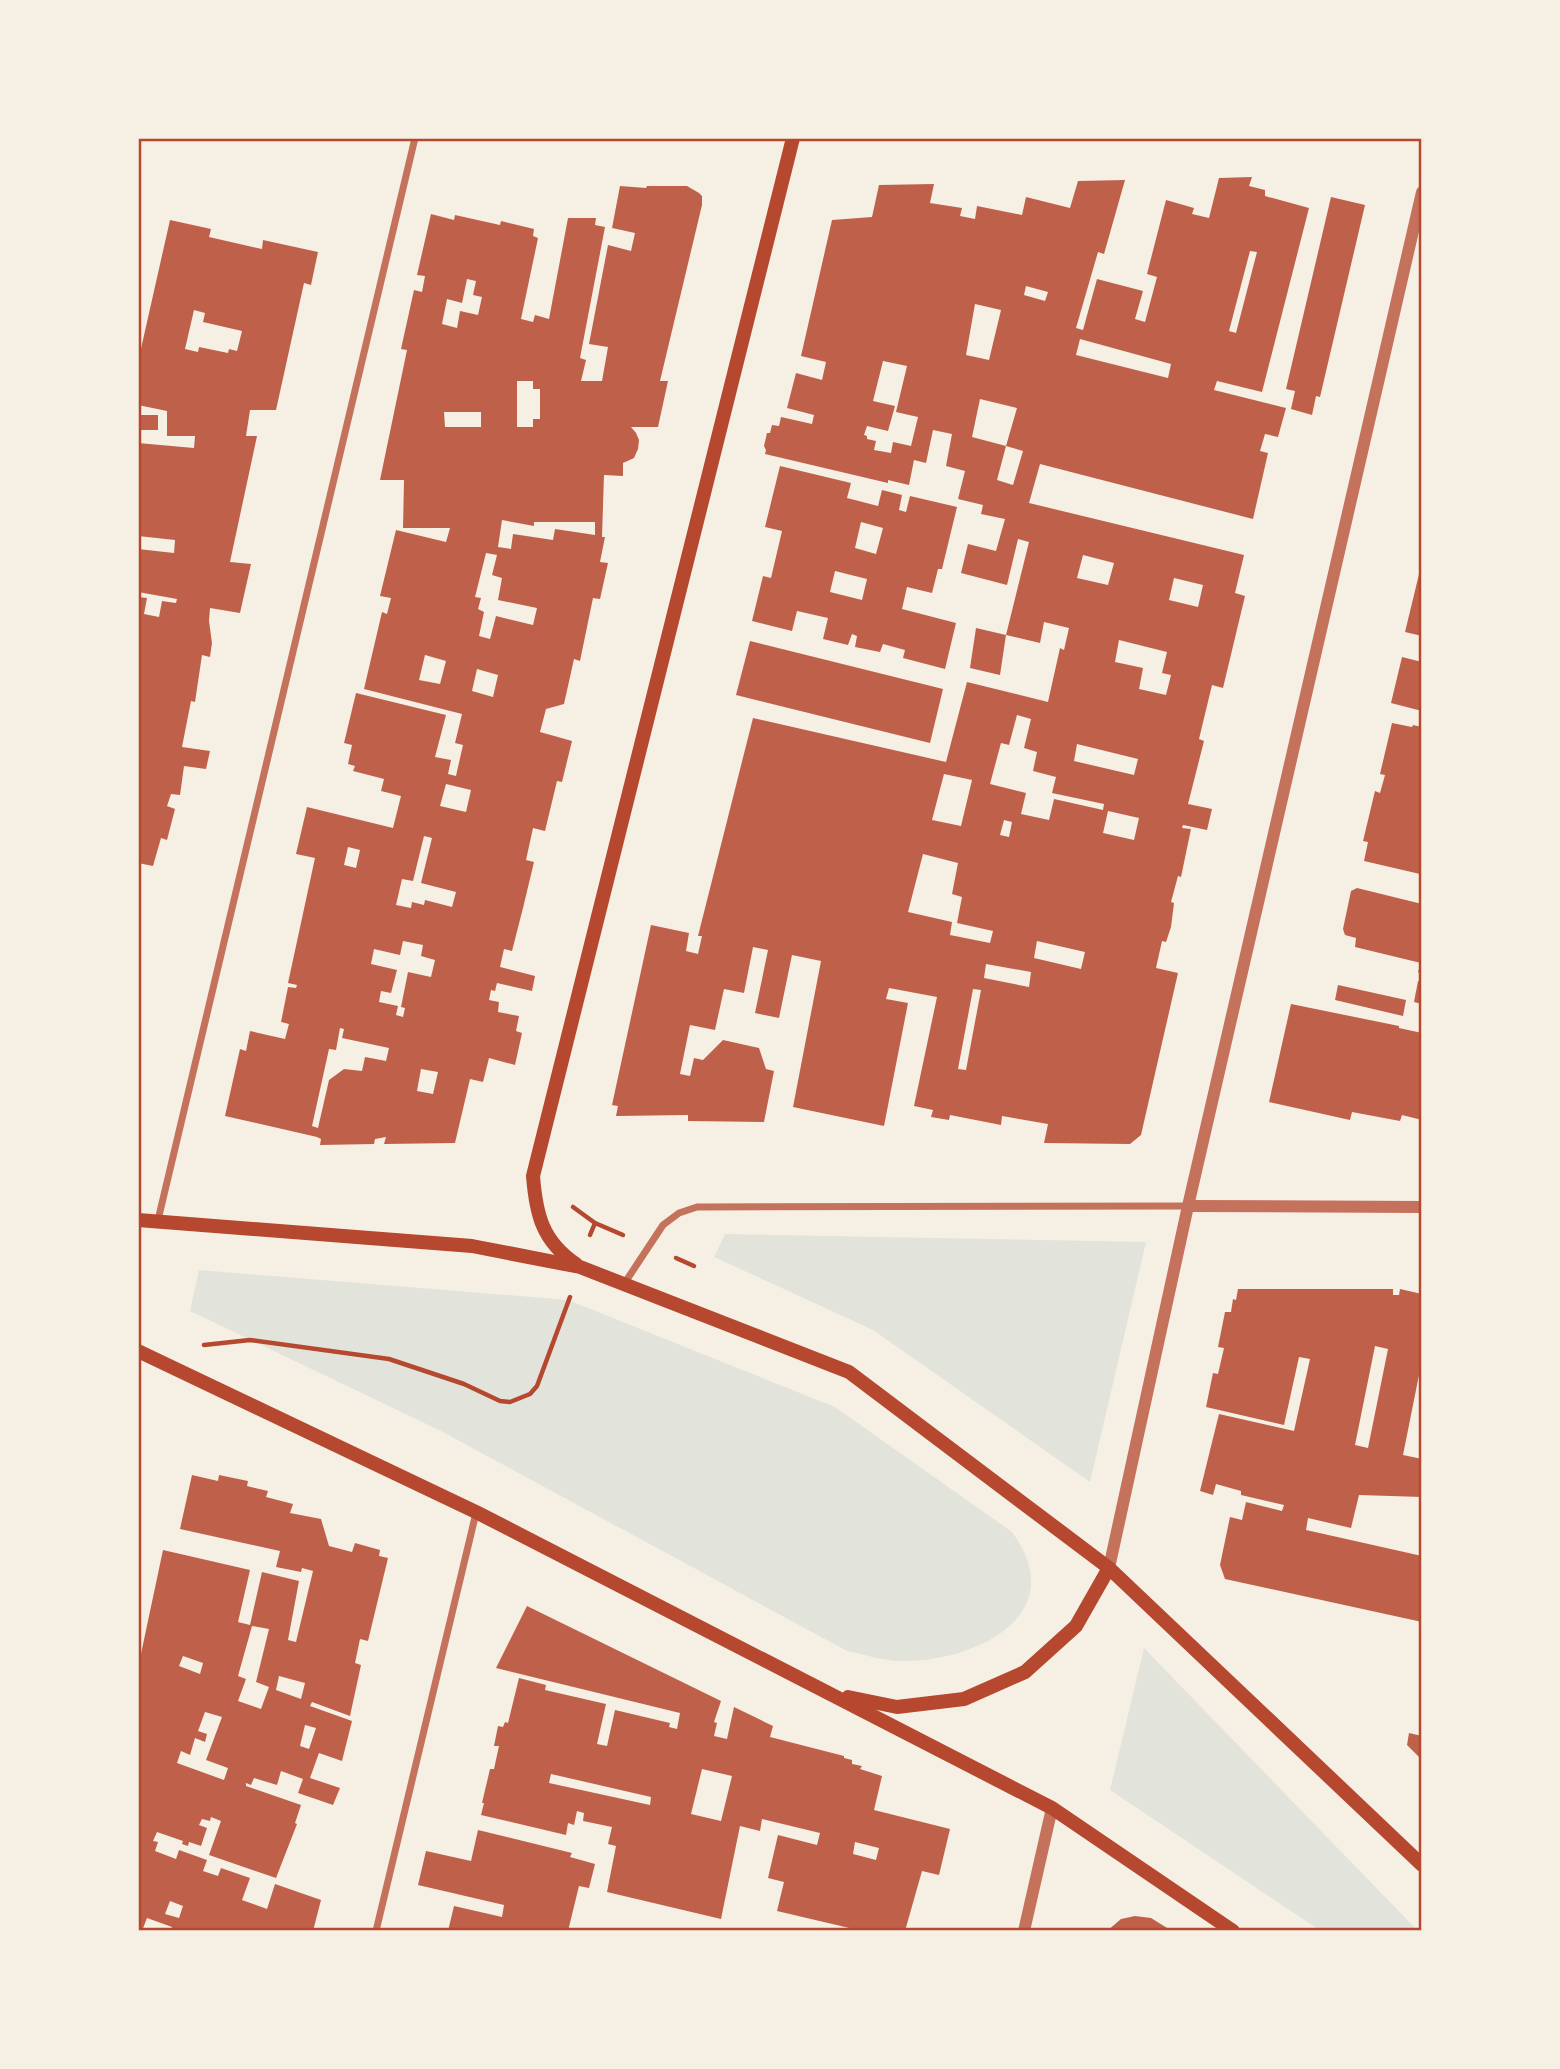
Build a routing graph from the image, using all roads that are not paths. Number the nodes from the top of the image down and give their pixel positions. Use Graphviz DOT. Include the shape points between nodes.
graph roads {
  1 [pos="415,138"];
  2 [pos="793,138"];
  3 [pos="1422,192"];
  4 [pos="1188,1206"];
  5 [pos="1422,1207"];
  6 [pos="138,1220"];
  7 [pos="158,1220"];
  8 [pos="580,1267"];
  9 [pos="624,1284"];
  10 [pos="140,1353"];
  11 [pos="476,1512"];
  12 [pos="1109,1567"];
  13 [pos="831,1693"];
  14 [pos="1052,1808"];
  15 [pos="1422,1865"];
  16 [pos="376,1931"];
  17 [pos="1024,1931"];
  18 [pos="1233,1931"];
  1 -- 7 [label="street"];
  2 -- 8 [label="main road" via="533,1175 535,1205 545,1233"];
  3 -- 4 [label="street"];
  4 -- 5 [label="street"];
  4 -- 9 [label="street" via="697,1207 678,1213 663,1225"];
  4 -- 12 [label="street"];
  6 -- 7 [label="main road"];
  7 -- 8 [label="main road" via="472,1246"];
  8 -- 9 [label="main road"];
  9 -- 12 [label="main road" via="849,1372"];
  10 -- 11 [label="main road"];
  11 -- 13 [label="main road"];
  11 -- 16 [label="street"];
  12 -- 13 [label="main road" via="1076,1626 1025,1672 964,1699 897,1707"];
  12 -- 15 [label="main road"];
  13 -- 14 [label="main road"];
  14 -- 17 [label="street"];
  14 -- 18 [label="main road"];
}
